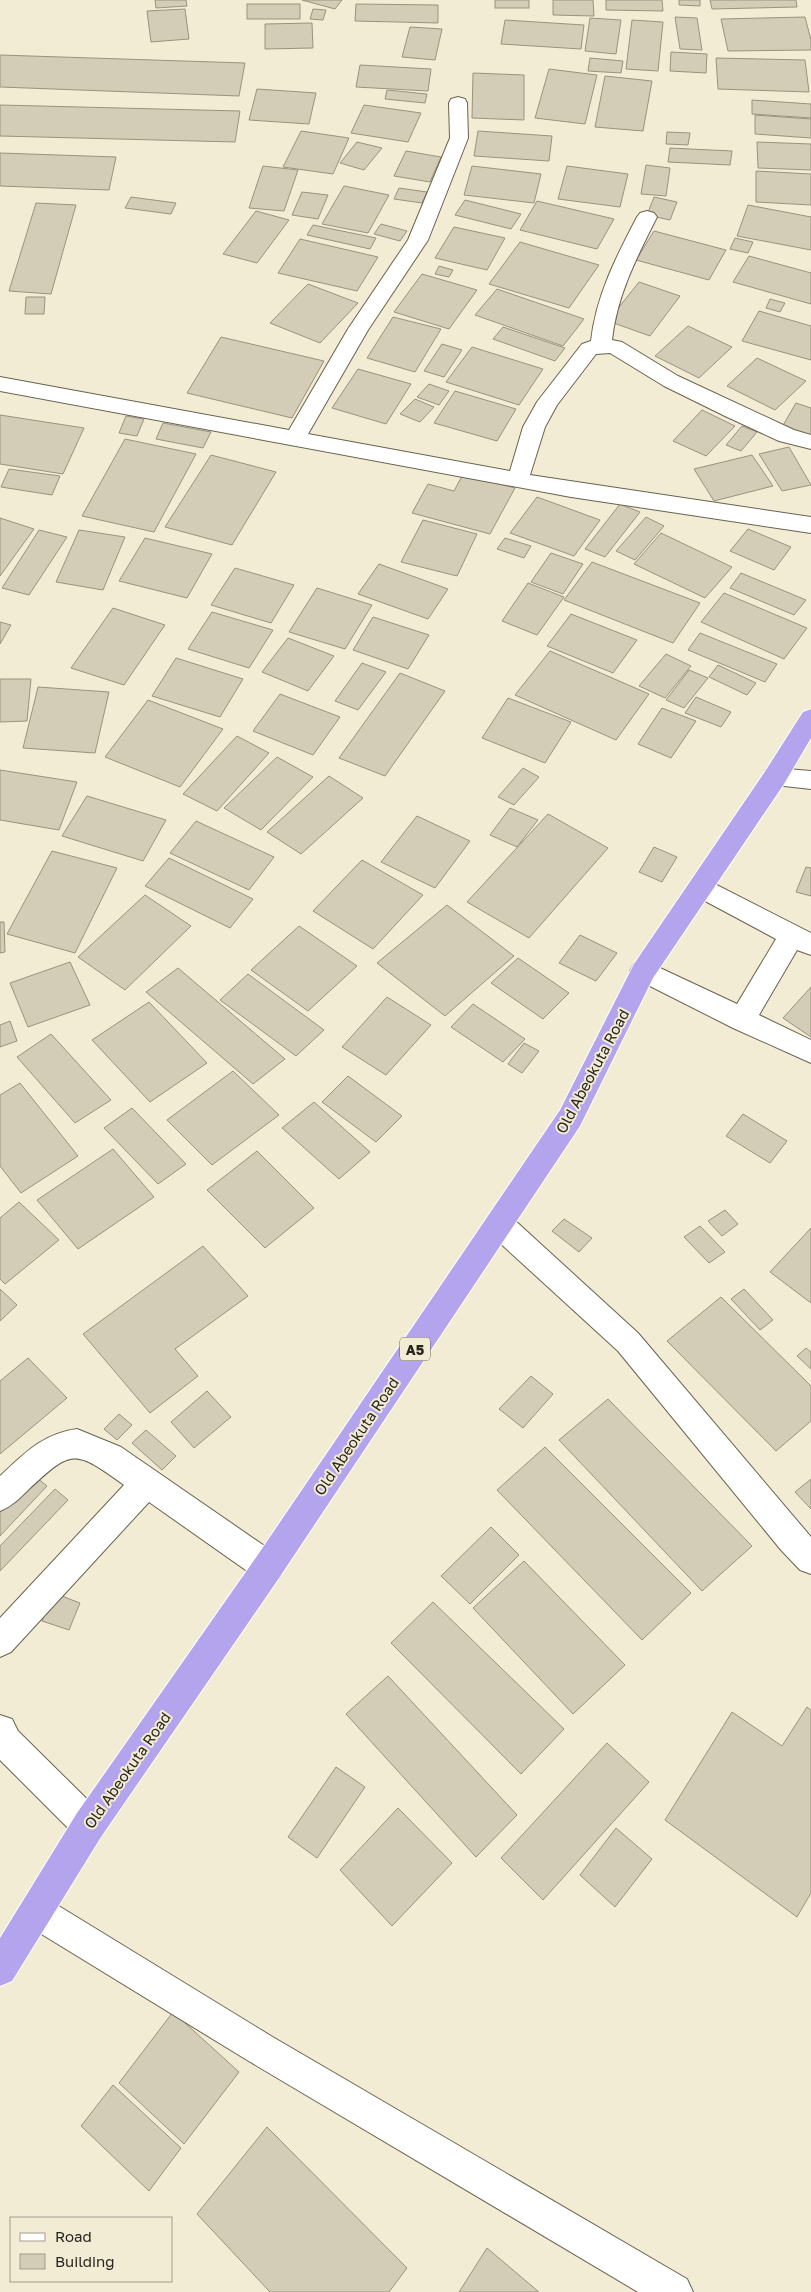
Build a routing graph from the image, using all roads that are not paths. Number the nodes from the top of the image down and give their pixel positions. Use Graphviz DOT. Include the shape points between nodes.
graph roads {
  1 [pos="458,103"];
  2 [pos="647,217"];
  3 [pos="600,345"];
  4 [pos="0,384"];
  5 [pos="295,438"];
  6 [pos="811,442"];
  7 [pos="518,480"];
  8 [pos="811,525"];
  9 [pos="811,718"];
  10 [pos="776,777"];
  11 [pos="811,780"];
  12 [pos="701,887"];
  13 [pos="802,940"];
  14 [pos="642,972"];
  15 [pos="742,1020"];
  16 [pos="811,1052"];
  17 [pos="499,1224"];
  18 [pos="146,1482"];
  19 [pos="0,1496"];
  20 [pos="811,1559"];
  21 [pos="268,1567"];
  22 [pos="0,1641"];
  23 [pos="0,1731"];
  24 [pos="89,1825"];
  25 [pos="37,1912"];
  26 [pos="0,1969"];
  27 [pos="674,2292"];
  1 -- 5 [label="street" via="459,138 418,240 358,328"];
  2 -- 3 [label="street" via="612,286 602,321"];
  3 -- 6 [label="street" via="616,347 671,381 732,411 787,436"];
  3 -- 7 [label="street" via="589,349 548,402 534,427"];
  4 -- 5 [label="street"];
  5 -- 7 [label="street"];
  7 -- 8 [label="street"];
  9 -- 10 [label="highway, Old Abeokuta Road / A5"];
  10 -- 11 [label="street"];
  10 -- 12 [label="highway, Old Abeokuta Road / A5"];
  12 -- 13 [label="street"];
  12 -- 14 [label="highway, Old Abeokuta Road / A5"];
  13 -- 15 [label="street"];
  14 -- 15 [label="street"];
  14 -- 17 [label="highway, Old Abeokuta Road / A5" via="570,1118"];
  15 -- 16 [label="street"];
  17 -- 20 [label="street" via="628,1342"];
  17 -- 21 [label="highway, Old Abeokuta Road / A5"];
  18 -- 19 [label="street" via="110,1458 77,1443 64,1445 44,1455"];
  18 -- 21 [label="street"];
  18 -- 22 [label="street"];
  21 -- 24 [label="highway, Old Abeokuta Road / A5"];
  23 -- 24 [label="street" via="6,1743"];
  24 -- 25 [label="highway, Old Abeokuta Road / A5"];
  25 -- 26 [label="highway, Old Abeokuta Road / A5"];
  25 -- 27 [label="street" via="259,2048"];
}
